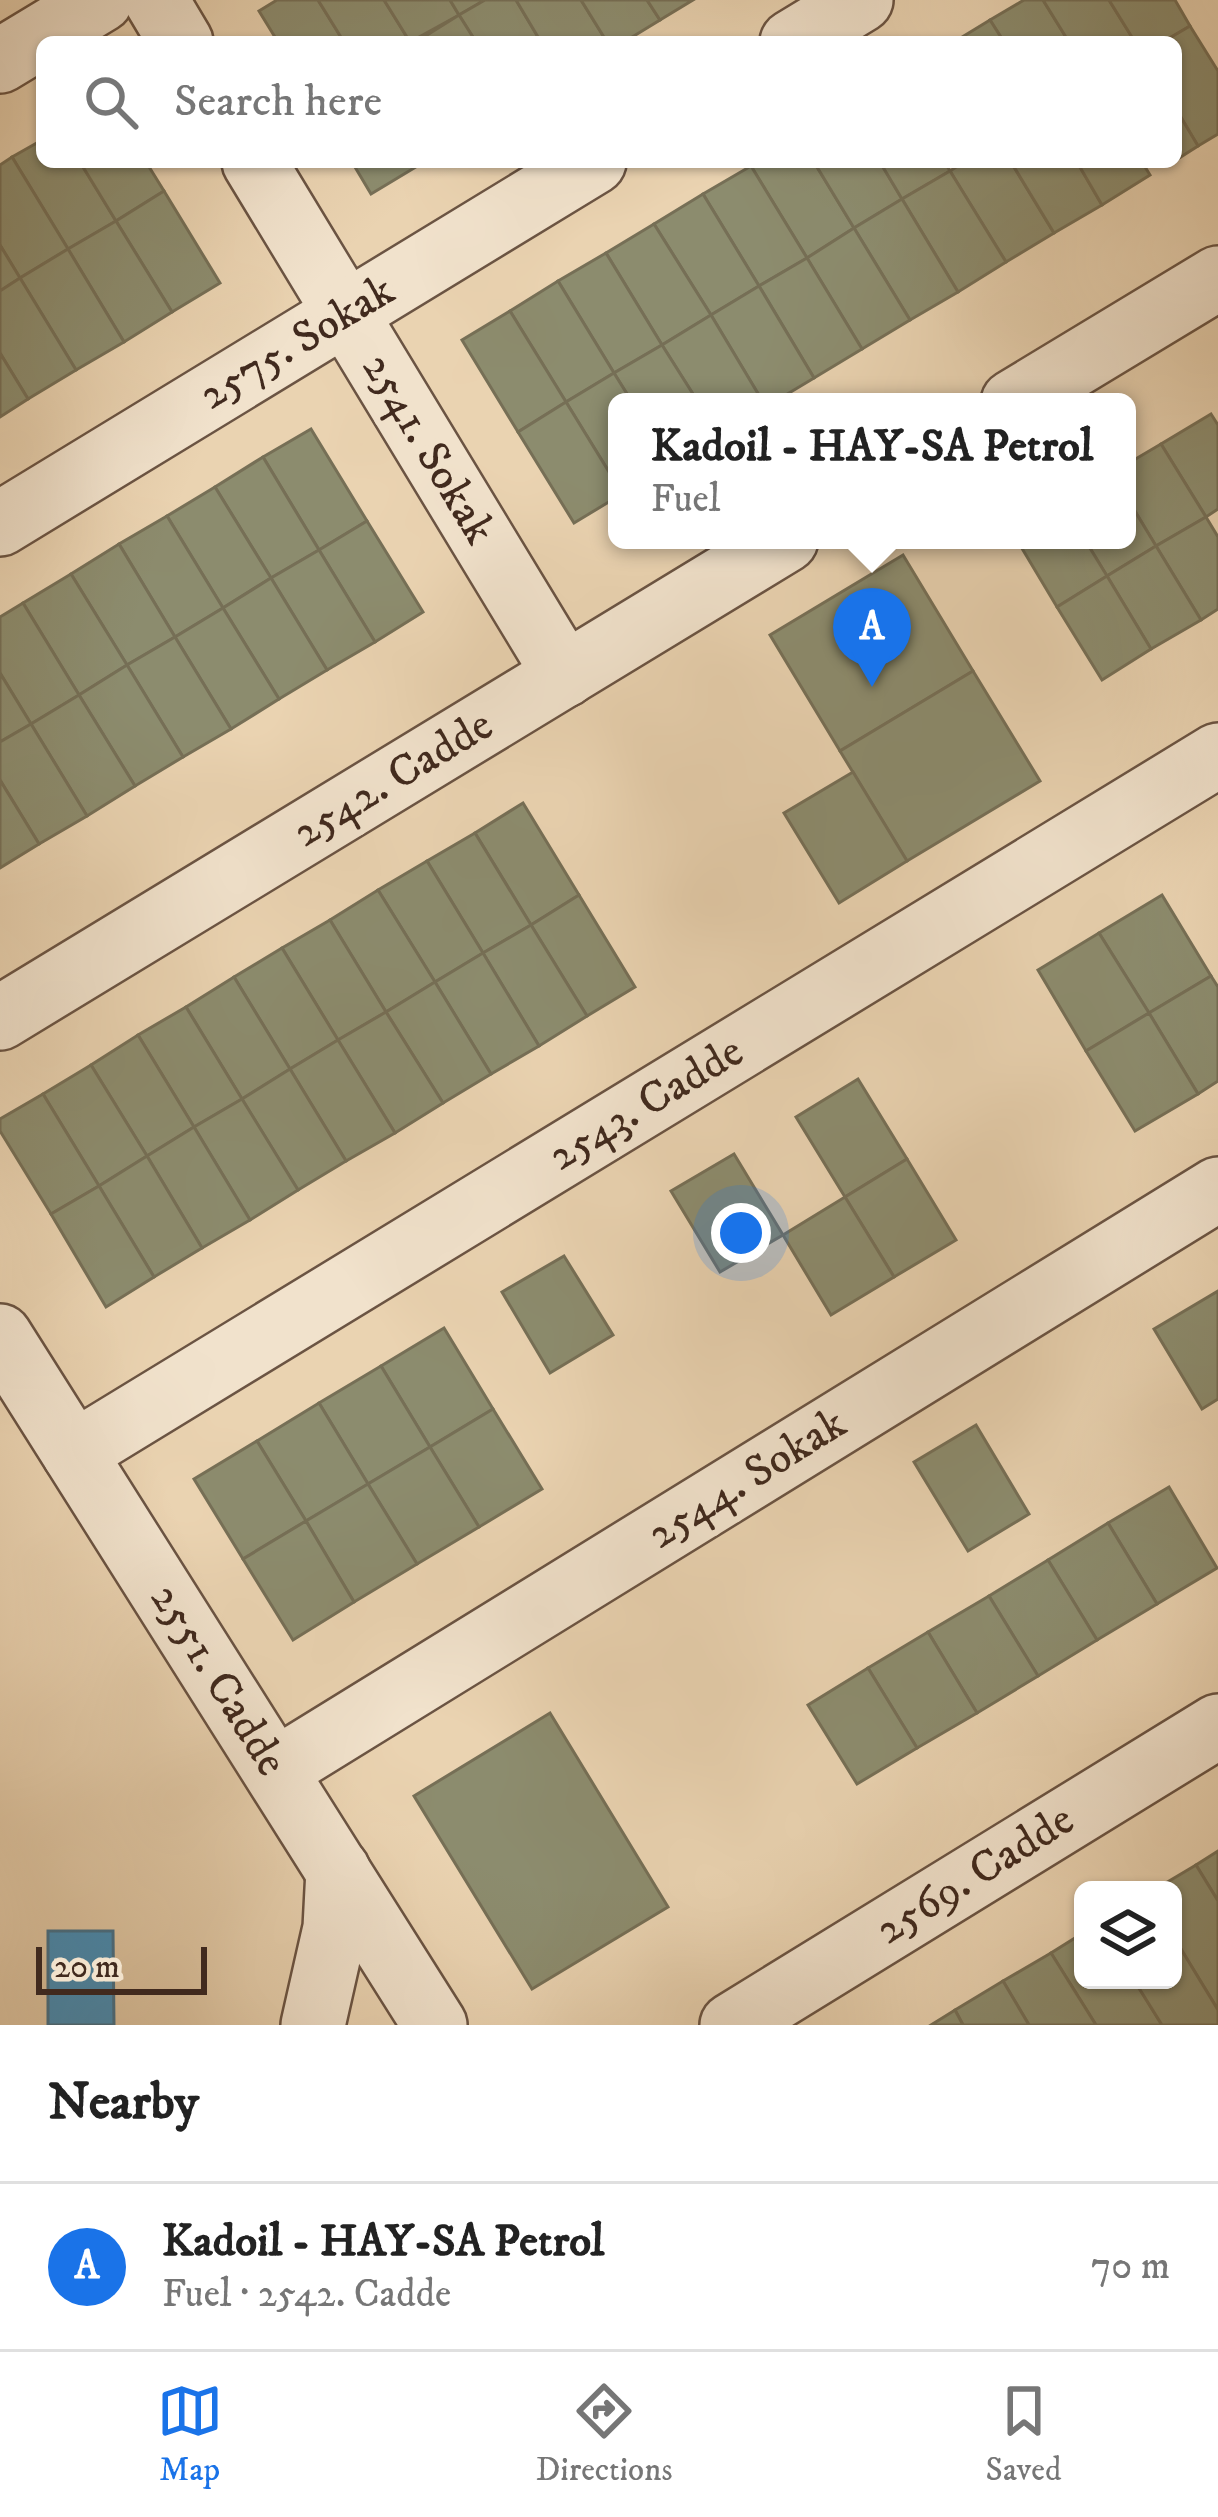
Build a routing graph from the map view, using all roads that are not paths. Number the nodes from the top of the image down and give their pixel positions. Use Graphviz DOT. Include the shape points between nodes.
graph roads {
  1 [pos="101,0"];
  2 [pos="156,0"];
  3 [pos="861,0"];
  4 [pos="42,36"];
  5 [pos="177,36"];
  6 [pos="802,36"];
  7 [pos="36,40"];
  8 [pos="0,62"];
  9 [pos="258,168"];
  10 [pos="585,168"];
  11 [pos="1218,278"];
  12 [pos="346,314"];
  13 [pos="1028,393"];
  14 [pos="0,524"];
  15 [pos="771,549"];
  16 [pos="565,675"];
  17 [pos="1218,755"];
  18 [pos="0,1018"];
  19 [pos="1218,1189"];
  20 [pos="0,1336"];
  21 [pos="74,1453"];
  22 [pos="1218,1726"];
  23 [pos="276,1770"];
  24 [pos="338,1870"];
  25 [pos="313,2025"];
  26 [pos="435,2025"];
  27 [pos="732,2025"];
  1 -- 4 [label="street"];
  2 -- 5 [label="street"];
  3 -- 6 [label="street"];
  7 -- 8 [label="street"];
  9 -- 12 [label="street, 2541. Sokak"];
  10 -- 12 [label="street, 2575. Sokak"];
  11 -- 13 [label="street"];
  12 -- 14 [label="street, 2575. Sokak"];
  12 -- 16 [label="street, 2541. Sokak"];
  15 -- 16 [label="street, 2542. Cadde"];
  16 -- 18 [label="street, 2542. Cadde"];
  17 -- 21 [label="street, 2543. Cadde"];
  19 -- 23 [label="street, 2544. Sokak"];
  20 -- 21 [label="street, 2551. Cadde"];
  21 -- 23 [label="street, 2551. Cadde"];
  22 -- 27 [label="street, 2569. Cadde"];
  23 -- 24 [label="street, 2551. Cadde"];
  24 -- 25 [label="street" via="335,1928"];
  24 -- 26 [label="street, 2551. Cadde"];
}
